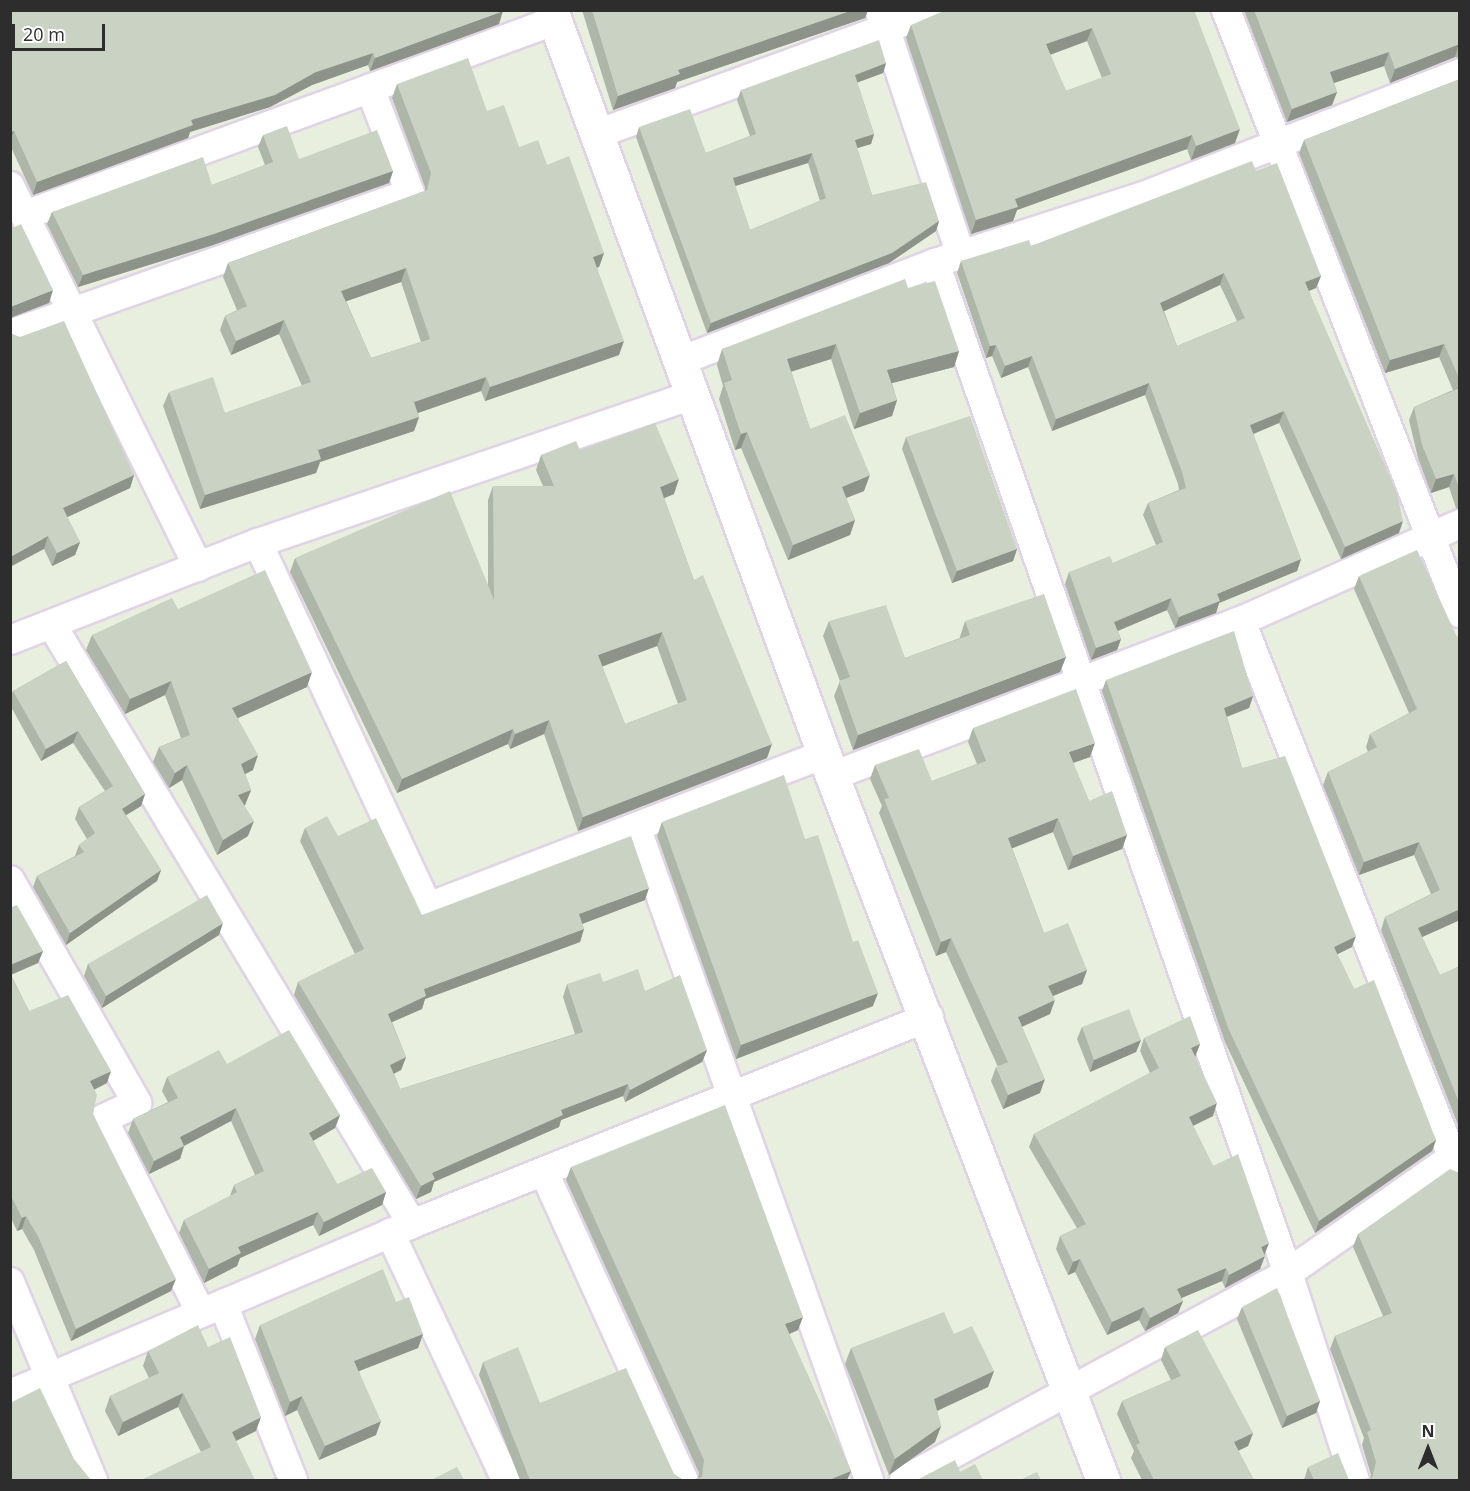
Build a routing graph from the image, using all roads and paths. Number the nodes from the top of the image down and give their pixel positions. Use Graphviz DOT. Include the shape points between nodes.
graph roads {
  1 [pos="936,10"];
  2 [pos="1226,10"];
  3 [pos="552,16"];
  4 [pos="883,19"];
  5 [pos="1460,74"];
  6 [pos="370,88"];
  7 [pos="597,134"];
  8 [pos="1280,140"];
  9 [pos="10,186"];
  10 [pos="25,215"];
  11 [pos="948,259"];
  12 [pos="71,309"];
  13 [pos="10,334"];
  14 [pos="680,361"];
  15 [pos="693,395"];
  16 [pos="1460,524"];
  17 [pos="1430,539"];
  18 [pos="258,543"];
  19 [pos="198,567"];
  20 [pos="1460,613"];
  21 [pos="1241,621"];
  22 [pos="52,625"];
  23 [pos="10,640"];
  24 [pos="1079,678"];
  25 [pos="828,765"];
  26 [pos="636,827"];
  27 [pos="10,880"];
  28 [pos="929,1017"];
  29 [pos="729,1100"];
  30 [pos="1457,1161"];
  31 [pos="544,1172"];
  32 [pos="401,1229"];
  33 [pos="1288,1273"];
  34 [pos="10,1282"];
  35 [pos="212,1308"];
  36 [pos="50,1378"];
  37 [pos="1069,1389"];
  38 [pos="10,1394"];
  39 [pos="93,1480"];
  40 [pos="293,1480"];
  41 [pos="507,1480"];
  42 [pos="684,1480"];
  43 [pos="869,1480"];
  44 [pos="904,1480"];
  45 [pos="1103,1480"];
  46 [pos="1355,1480"];
  1 -- 4 [label="street"];
  2 -- 8 [label="street"];
  3 -- 6 [label="street"];
  3 -- 7 [label="street"];
  4 -- 7 [label="street"];
  4 -- 11 [label="street"];
  5 -- 8 [label="street"];
  6 -- 10 [label="street"];
  6 -- 12 [label="street" via="410,193"];
  7 -- 14 [label="street"];
  8 -- 11 [label="street" via="1141,197"];
  8 -- 17 [label="street"];
  9 -- 10 [label="street"];
  10 -- 12 [label="street"];
  11 -- 14 [label="street"];
  11 -- 24 [label="street"];
  12 -- 13 [label="street"];
  12 -- 19 [label="street"];
  14 -- 15 [label="street"];
  15 -- 18 [label="street"];
  15 -- 25 [label="street"];
  16 -- 17 [label="street"];
  17 -- 20 [label="street"];
  17 -- 21 [label="street"];
  18 -- 19 [label="street"];
  18 -- 26 [label="street" via="428,907"];
  19 -- 22 [label="street"];
  21 -- 24 [label="street"];
  21 -- 30 [label="street"];
  22 -- 23 [label="street"];
  22 -- 32 [label="street"];
  24 -- 25 [label="street"];
  24 -- 33 [label="street"];
  25 -- 26 [label="street"];
  25 -- 28 [label="street"];
  26 -- 29 [label="street"];
  27 -- 35 [label="street" via="137,1103 104,1119"];
  28 -- 29 [label="street"];
  28 -- 37 [label="street"];
  29 -- 31 [label="street"];
  29 -- 43 [label="street"];
  30 -- 33 [label="street"];
  31 -- 32 [label="street"];
  31 -- 42 [label="street"];
  32 -- 35 [label="street"];
  32 -- 41 [label="street"];
  33 -- 37 [label="street"];
  33 -- 46 [label="street"];
  34 -- 36 [label="street"];
  35 -- 36 [label="street"];
  35 -- 40 [label="street"];
  36 -- 38 [label="street"];
  36 -- 39 [label="street"];
  37 -- 44 [label="street"];
  37 -- 45 [label="street"];
}
